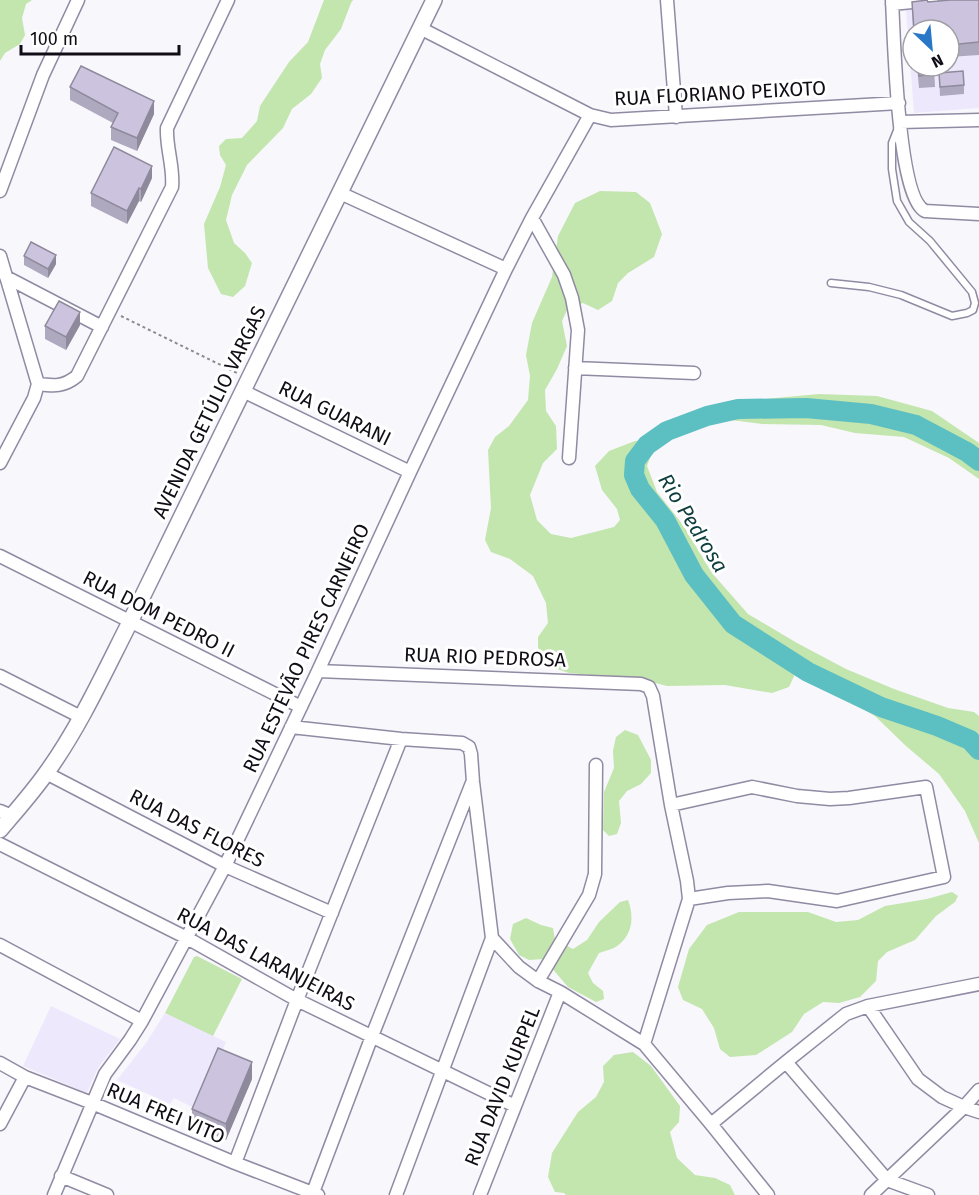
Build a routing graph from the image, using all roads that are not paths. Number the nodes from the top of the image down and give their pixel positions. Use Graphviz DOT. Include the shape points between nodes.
graph roads {
  1 [pos="78,0"];
  2 [pos="228,0"];
  3 [pos="434,0"];
  4 [pos="667,0"];
  5 [pos="932,0"];
  6 [pos="892,2"];
  7 [pos="420,28"];
  8 [pos="899,103"];
  9 [pos="590,115"];
  10 [pos="676,117"];
  11 [pos="979,120"];
  12 [pos="900,122"];
  13 [pos="0,191"];
  14 [pos="340,193"];
  15 [pos="979,214"];
  16 [pos="532,218"];
  17 [pos="0,256"];
  18 [pos="506,269"];
  19 [pos="6,277"];
  20 [pos="831,283"];
  21 [pos="6,297"];
  22 [pos="102,327"];
  23 [pos="575,368"];
  24 [pos="693,373"];
  25 [pos="38,384"];
  26 [pos="246,384"];
  27 [pos="570,458"];
  28 [pos="0,463"];
  29 [pos="410,471"];
  30 [pos="0,556"];
  31 [pos="130,622"];
  32 [pos="318,671"];
  33 [pos="0,676"];
  34 [pos="301,707"];
  35 [pos="81,717"];
  36 [pos="291,728"];
  37 [pos="401,739"];
  38 [pos="596,765"];
  39 [pos="46,773"];
  40 [pos="473,782"];
  41 [pos="671,805"];
  42 [pos="6,814"];
  43 [pos="0,830"];
  44 [pos="0,844"];
  45 [pos="225,866"];
  46 [pos="689,899"];
  47 [pos="332,913"];
  48 [pos="187,938"];
  49 [pos="492,938"];
  50 [pos="0,945"];
  51 [pos="538,981"];
  52 [pos="979,984"];
  53 [pos="560,992"];
  54 [pos="297,1000"];
  55 [pos="868,1006"];
  56 [pos="142,1021"];
  57 [pos="372,1036"];
  58 [pos="644,1044"];
  59 [pos="786,1062"];
  60 [pos="0,1063"];
  61 [pos="442,1070"];
  62 [pos="25,1077"];
  63 [pos="979,1090"];
  64 [pos="92,1103"];
  65 [pos="514,1106"];
  66 [pos="964,1107"];
  67 [pos="979,1112"];
  68 [pos="0,1124"];
  69 [pos="711,1124"];
  70 [pos="235,1163"];
  71 [pos="61,1176"];
  72 [pos="887,1180"];
  73 [pos="315,1194"];
  74 [pos="54,1195"];
  75 [pos="107,1195"];
  76 [pos="396,1195"];
  77 [pos="480,1195"];
  78 [pos="768,1195"];
  79 [pos="871,1195"];
  80 [pos="928,1195"];
  1 -- 13 [label="street" via="43,75"];
  2 -- 22 [label="street" via="167,128 172,187"];
  3 -- 7 [label="street, AVENIDA GETÚLIO VARGAS"];
  4 -- 10 [label="street"];
  5 -- 6 [label="street"];
  6 -- 8 [label="street"];
  7 -- 9 [label="street, RUA FLORIANO PEIXOTO"];
  7 -- 14 [label="street, AVENIDA GETÚLIO VARGAS"];
  8 -- 10 [label="street, RUA FLORIANO PEIXOTO"];
  8 -- 12 [label="street"];
  9 -- 10 [label="street, RUA FLORIANO PEIXOTO" via="611,120"];
  9 -- 16 [label="street, RUA ESTEVÃO PIRES CARNEIRO"];
  11 -- 12 [label="street"];
  12 -- 15 [label="street" via="904,159 919,208 925,212"];
  12 -- 20 [label="lane" via="892,143 897,201 909,222 972,292 973,310 952,316 901,295"];
  14 -- 18 [label="street"];
  14 -- 26 [label="street, AVENIDA GETÚLIO VARGAS"];
  16 -- 18 [label="street, RUA ESTEVÃO PIRES CARNEIRO"];
  16 -- 23 [label="street" via="564,275 572,298 578,330"];
  17 -- 19 [label="street"];
  18 -- 29 [label="street, RUA ESTEVÃO PIRES CARNEIRO"];
  19 -- 21 [label="street"];
  19 -- 22 [label="street"];
  21 -- 25 [label="street"];
  22 -- 25 [label="street" via="77,376 69,383"];
  23 -- 24 [label="street"];
  23 -- 27 [label="street"];
  25 -- 28 [label="street"];
  26 -- 29 [label="street, RUA GUARANI"];
  26 -- 31 [label="street, AVENIDA GETÚLIO VARGAS"];
  29 -- 32 [label="street, RUA ESTEVÃO PIRES CARNEIRO"];
  30 -- 31 [label="street, RUA DOM PEDRO II"];
  31 -- 34 [label="street, RUA DOM PEDRO II"];
  31 -- 35 [label="street, AVENIDA GETÚLIO VARGAS"];
  32 -- 34 [label="street, RUA ESTEVÃO PIRES CARNEIRO"];
  32 -- 41 [label="street, RUA RIO PEDROSA" via="649,687"];
  33 -- 35 [label="street"];
  34 -- 36 [label="street, RUA ESTEVÃO PIRES CARNEIRO"];
  35 -- 39 [label="street, AVENIDA GETÚLIO VARGAS"];
  36 -- 37 [label="street"];
  36 -- 45 [label="street, RUA ESTEVÃO PIRES CARNEIRO"];
  37 -- 40 [label="street" via="462,743 469,747"];
  37 -- 47 [label="street"];
  38 -- 51 [label="street, RUA DAVID KURPEL" via="595,874 589,895"];
  39 -- 42 [label="street, AVENIDA GETÚLIO VARGAS"];
  39 -- 45 [label="street, RUA DAS FLORES"];
  40 -- 49 [label="street"];
  40 -- 57 [label="street"];
  41 -- 46 [label="street"];
  41 -- 46 [label="street" via="752,787 830,799 926,788 944,877 837,901 768,891"];
  42 -- 43 [label="street, AVENIDA GETÚLIO VARGAS"];
  44 -- 48 [label="street, RUA DAS LARANJEIRAS"];
  45 -- 47 [label="street, RUA DAS FLORES"];
  45 -- 48 [label="street, RUA ESTEVÃO PIRES CARNEIRO"];
  46 -- 58 [label="street"];
  47 -- 54 [label="street"];
  48 -- 54 [label="street, RUA DAS LARANJEIRAS"];
  48 -- 56 [label="street, RUA ESTEVÃO PIRES CARNEIRO"];
  49 -- 51 [label="street"];
  49 -- 61 [label="street"];
  50 -- 56 [label="street"];
  51 -- 53 [label="street"];
  52 -- 55 [label="street"];
  53 -- 58 [label="street"];
  53 -- 65 [label="street, RUA DAVID KURPEL"];
  54 -- 57 [label="street, RUA DAS LARANJEIRAS"];
  54 -- 70 [label="street"];
  55 -- 59 [label="street" via="846,1014"];
  55 -- 66 [label="street" via="918,1079"];
  56 -- 64 [label="street, RUA ESTEVÃO PIRES CARNEIRO" via="105,1074"];
  57 -- 61 [label="street, RUA DAS LARANJEIRAS"];
  57 -- 73 [label="street"];
  58 -- 69 [label="street"];
  59 -- 69 [label="street"];
  59 -- 72 [label="street"];
  60 -- 62 [label="street, RUA FREI VITO"];
  61 -- 65 [label="street, RUA DAS LARANJEIRAS"];
  61 -- 76 [label="street"];
  62 -- 64 [label="street, RUA FREI VITO"];
  62 -- 68 [label="street"];
  63 -- 66 [label="street"];
  64 -- 70 [label="street, RUA FREI VITO"];
  64 -- 71 [label="street, RUA ESTEVÃO PIRES CARNEIRO"];
  65 -- 77 [label="street, RUA DAVID KURPEL"];
  66 -- 67 [label="street"];
  66 -- 72 [label="street"];
  69 -- 78 [label="street"];
  70 -- 73 [label="street, RUA FREI VITO"];
  71 -- 74 [label="street, RUA ESTEVÃO PIRES CARNEIRO"];
  71 -- 75 [label="street"];
  72 -- 79 [label="street"];
  72 -- 80 [label="street"];
}
